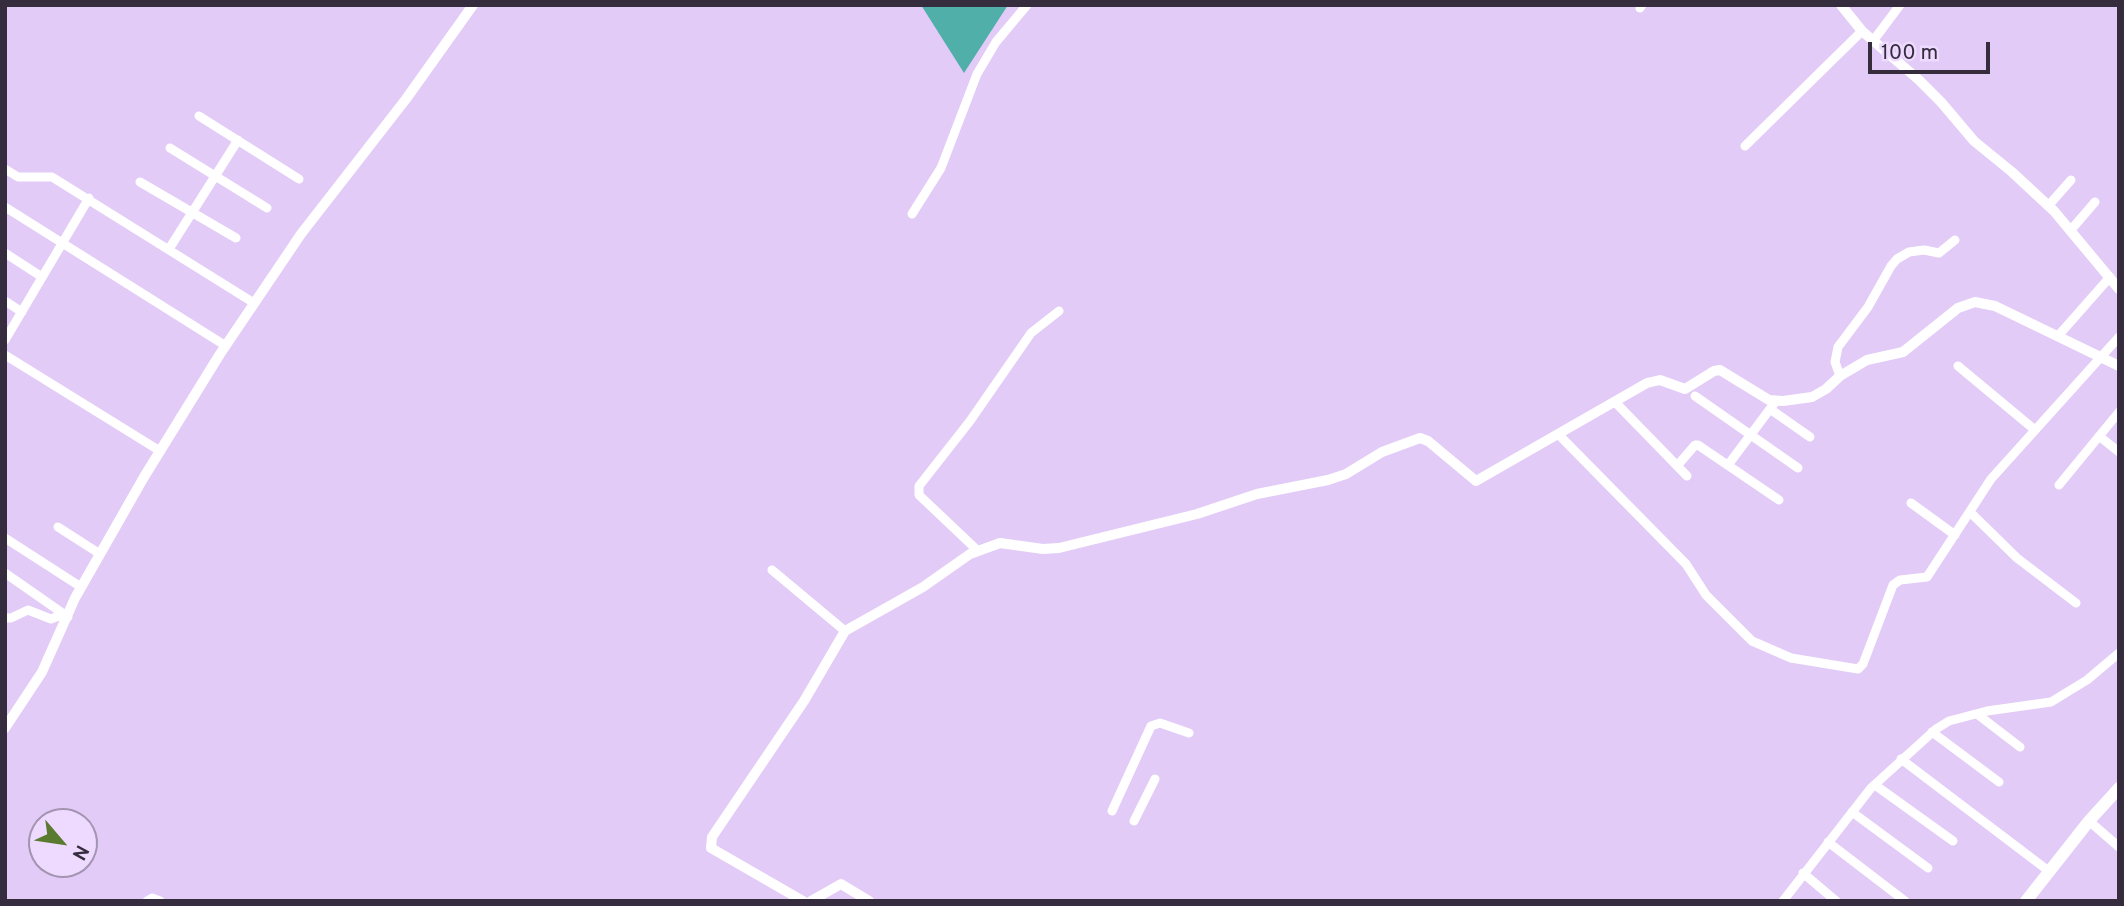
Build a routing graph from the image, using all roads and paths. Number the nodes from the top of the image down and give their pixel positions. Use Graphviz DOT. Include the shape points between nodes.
graph roads {
  1 [pos="473,5"];
  2 [pos="1027,5"];
  3 [pos="1900,5"];
  4 [pos="1846,8"];
  5 [pos="1862,31"];
  6 [pos="1873,41"];
  7 [pos="199,116"];
  8 [pos="238,140"];
  9 [pos="1745,146"];
  10 [pos="170,148"];
  11 [pos="5,169"];
  12 [pos="215,176"];
  13 [pos="299,179"];
  14 [pos="2071,180"];
  15 [pos="140,182"];
  16 [pos="89,198"];
  17 [pos="2095,202"];
  18 [pos="2048,206"];
  19 [pos="5,207"];
  20 [pos="267,208"];
  21 [pos="192,212"];
  22 [pos="912,214"];
  23 [pos="2070,231"];
  24 [pos="236,238"];
  25 [pos="1955,240"];
  26 [pos="62,244"];
  27 [pos="169,249"];
  28 [pos="5,254"];
  29 [pos="42,277"];
  30 [pos="2110,277"];
  31 [pos="2119,289"];
  32 [pos="5,301"];
  33 [pos="254,303"];
  34 [pos="1059,311"];
  35 [pos="22,312"];
  36 [pos="2058,336"];
  37 [pos="2119,337"];
  38 [pos="5,340"];
  39 [pos="226,346"];
  40 [pos="5,355"];
  41 [pos="2101,356"];
  42 [pos="1958,366"];
  43 [pos="2119,366"];
  44 [pos="1840,376"];
  45 [pos="1695,396"];
  46 [pos="1615,402"];
  47 [pos="1773,405"];
  48 [pos="2119,412"];
  49 [pos="2035,430"];
  50 [pos="1750,434"];
  51 [pos="1559,435"];
  52 [pos="2099,436"];
  53 [pos="1810,437"];
  54 [pos="160,451"];
  55 [pos="2119,452"];
  56 [pos="1728,465"];
  57 [pos="1677,466"];
  58 [pos="1798,468"];
  59 [pos="1687,476"];
  60 [pos="2059,485"];
  61 [pos="1779,500"];
  62 [pos="1911,503"];
  63 [pos="1970,512"];
  64 [pos="58,527"];
  65 [pos="1955,535"];
  66 [pos="5,538"];
  67 [pos="977,550"];
  68 [pos="100,554"];
  69 [pos="772,570"];
  70 [pos="5,573"];
  71 [pos="81,586"];
  72 [pos="2076,603"];
  73 [pos="66,615"];
  74 [pos="5,618"];
  75 [pos="845,631"];
  76 [pos="2119,653"];
  77 [pos="1977,713"];
  78 [pos="6,722"];
  79 [pos="1932,732"];
  80 [pos="1189,733"];
  81 [pos="2020,747"];
  82 [pos="1901,759"];
  83 [pos="1155,779"];
  84 [pos="1999,782"];
  85 [pos="1875,785"];
  86 [pos="2119,788"];
  87 [pos="1112,811"];
  88 [pos="1852,812"];
  89 [pos="1133,821"];
  90 [pos="2088,821"];
  91 [pos="1953,841"];
  92 [pos="1828,842"];
  93 [pos="2119,847"];
  94 [pos="1928,868"];
  95 [pos="2050,872"];
  96 [pos="1802,873"];
  97 [pos="147,901"];
  98 [pos="160,901"];
  99 [pos="803,901"];
  100 [pos="811,901"];
  101 [pos="869,901"];
  102 [pos="1783,901"];
  103 [pos="1836,901"];
  104 [pos="1905,901"];
  105 [pos="2026,901"];
  1 -- 33 [label="street"];
  2 -- 22 [label="street" via="988,54 941,167"];
  3 -- 6 [label="street"];
  4 -- 5 [label="street"];
  5 -- 6 [label="street"];
  5 -- 9 [label="street"];
  6 -- 18 [label="street"];
  7 -- 8 [label="street"];
  8 -- 12 [label="street"];
  8 -- 13 [label="street"];
  10 -- 12 [label="street"];
  11 -- 16 [label="street" via="18,177 52,177"];
  12 -- 20 [label="street"];
  12 -- 21 [label="street"];
  14 -- 18 [label="street"];
  15 -- 21 [label="street"];
  16 -- 26 [label="street"];
  16 -- 27 [label="street"];
  17 -- 23 [label="street"];
  18 -- 23 [label="street"];
  19 -- 26 [label="street"];
  21 -- 24 [label="street"];
  21 -- 27 [label="street"];
  23 -- 30 [label="street"];
  25 -- 44 [label="street" via="1939,253 1903,254 1891,266 1838,347 1835,362"];
  26 -- 29 [label="street"];
  26 -- 39 [label="street"];
  27 -- 33 [label="street"];
  28 -- 29 [label="street"];
  29 -- 35 [label="street"];
  30 -- 31 [label="street"];
  30 -- 36 [label="street"];
  32 -- 35 [label="street"];
  33 -- 39 [label="street"];
  34 -- 67 [label="street" via="1031,333 919,486 919,495"];
  35 -- 38 [label="street"];
  36 -- 41 [label="street"];
  36 -- 44 [label="street" via="1995,306 1975,302 1958,308 1903,352 1867,360"];
  37 -- 41 [label="street"];
  39 -- 54 [label="street"];
  40 -- 54 [label="street"];
  41 -- 43 [label="street"];
  41 -- 49 [label="street"];
  42 -- 49 [label="street"];
  44 -- 47 [label="street" via="1812,397"];
  45 -- 50 [label="street"];
  46 -- 47 [label="street" via="1654,380 1689,388 1723,370"];
  46 -- 51 [label="street"];
  46 -- 57 [label="street"];
  47 -- 50 [label="street"];
  47 -- 53 [label="street"];
  48 -- 52 [label="street"];
  49 -- 63 [label="street" via="1991,479"];
  50 -- 56 [label="street"];
  50 -- 58 [label="street"];
  51 -- 65 [label="street" via="1686,564 1703,591 1742,633 1791,658 1861,667 1893,585 1927,577"];
  51 -- 67 [label="street" via="1476,481 1420,438 1382,452 1335,478 1257,494 1197,514 1078,544 1042,549 1000,543"];
  52 -- 55 [label="street"];
  52 -- 60 [label="street"];
  54 -- 68 [label="street"];
  56 -- 57 [label="street" via="1695,445"];
  56 -- 61 [label="street"];
  57 -- 59 [label="street"];
  62 -- 65 [label="street"];
  63 -- 65 [label="street"];
  63 -- 72 [label="street" via="2017,558"];
  64 -- 68 [label="street"];
  66 -- 71 [label="street"];
  67 -- 75 [label="street"];
  68 -- 71 [label="street"];
  69 -- 75 [label="street"];
  70 -- 73 [label="street"];
  71 -- 73 [label="street"];
  73 -- 74 [label="street" via="51,619 28,610"];
  73 -- 78 [label="street" via="42,671"];
  75 -- 99 [label="street" via="710,842 711,848"];
  76 -- 77 [label="street" via="2051,702"];
  77 -- 79 [label="street"];
  77 -- 81 [label="street"];
  79 -- 82 [label="street"];
  79 -- 84 [label="street"];
  80 -- 87 [label="street" via="1160,723 1151,726"];
  82 -- 85 [label="street"];
  82 -- 95 [label="street"];
  83 -- 89 [label="street"];
  85 -- 88 [label="street"];
  85 -- 91 [label="street"];
  86 -- 90 [label="main road"];
  88 -- 92 [label="street"];
  88 -- 94 [label="street"];
  90 -- 93 [label="street"];
  90 -- 95 [label="main road"];
  92 -- 96 [label="street"];
  92 -- 104 [label="street"];
  95 -- 105 [label="main road"];
  96 -- 102 [label="street"];
  96 -- 103 [label="street"];
  97 -- 98 [label="street"];
  100 -- 101 [label="street" via="843,884"];
}
